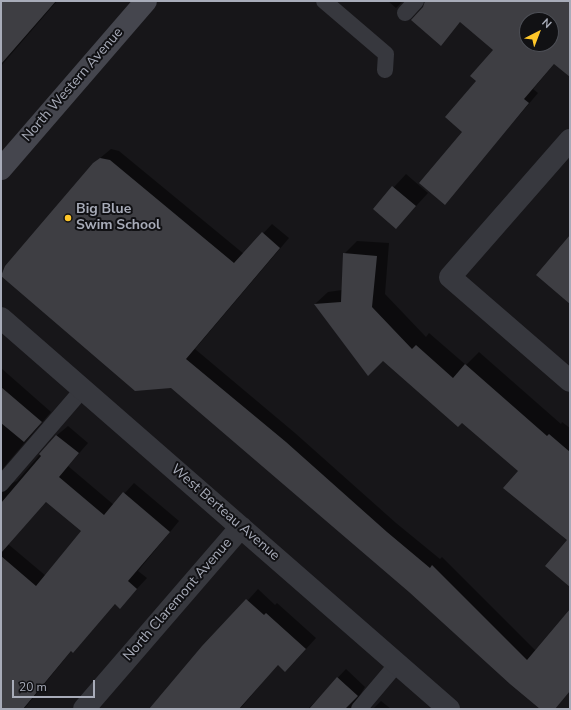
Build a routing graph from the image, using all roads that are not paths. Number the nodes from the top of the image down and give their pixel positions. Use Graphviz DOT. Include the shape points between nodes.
graph roads {
  1 [pos="146,1"];
  2 [pos="324,1"];
  3 [pos="385,70"];
  4 [pos="570,140"];
  5 [pos="1,169"];
  6 [pos="1,318"];
  7 [pos="570,381"];
  8 [pos="82,389"];
  9 [pos="1,484"];
  10 [pos="240,527"];
  11 [pos="398,664"];
  12 [pos="84,709"];
  13 [pos="359,709"];
  14 [pos="449,709"];
  1 -- 5 [label="main road, North Western Avenue"];
  2 -- 3 [label="lane" via="386,54"];
  4 -- 7 [label="street" via="450,278"];
  6 -- 8 [label="street, West Berteau Avenue"];
  8 -- 9 [label="lane"];
  8 -- 10 [label="street, West Berteau Avenue"];
  10 -- 11 [label="street, West Berteau Avenue"];
  10 -- 12 [label="street, North Claremont Avenue"];
  11 -- 13 [label="lane"];
  11 -- 14 [label="street, West Berteau Avenue"];
}
